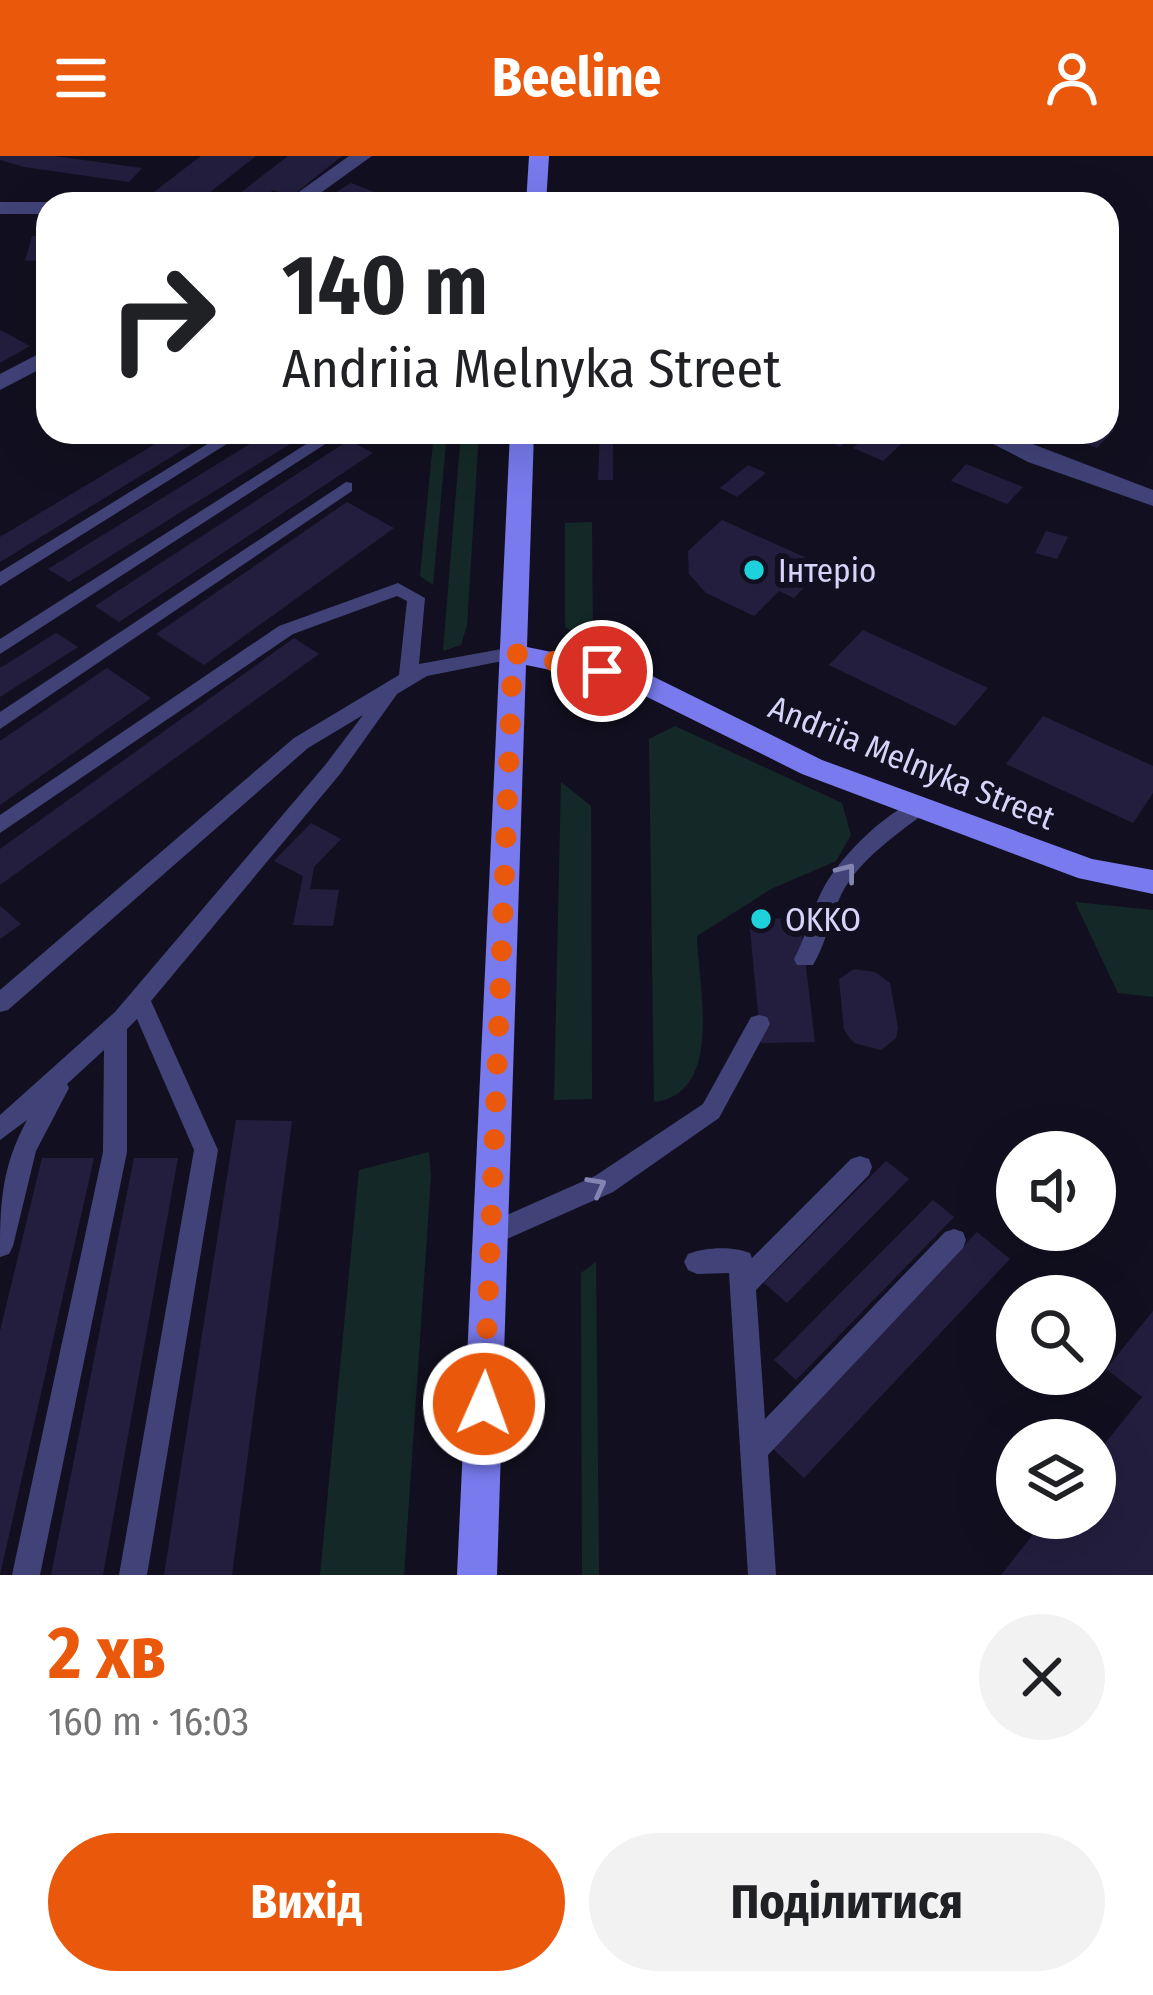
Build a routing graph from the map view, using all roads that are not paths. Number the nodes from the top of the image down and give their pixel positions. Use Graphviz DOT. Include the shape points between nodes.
graph roads {
  1 [pos="362,156"];
  2 [pos="539,156"];
  3 [pos="310,192"];
  4 [pos="537,192"];
  5 [pos="0,208"];
  6 [pos="36,208"];
  7 [pos="36,363"];
  8 [pos="0,383"];
  9 [pos="219,444"];
  10 [pos="317,444"];
  11 [pos="522,444"];
  12 [pos="1008,444"];
  13 [pos="346,487"];
  14 [pos="1153,498"];
  15 [pos="0,580"];
  16 [pos="0,648"];
  17 [pos="513,653"];
  18 [pos="402,681"];
  19 [pos="0,722"];
  20 [pos="919,807"];
  21 [pos="0,825"];
  22 [pos="1153,882"];
  23 [pos="805,959"];
  24 [pos="34,974"];
  25 [pos="0,980"];
  26 [pos="140,999"];
  27 [pos="0,1003"];
  28 [pos="759,1024"];
  29 [pos="116,1025"];
  30 [pos="65,1071"];
  31 [pos="0,1130"];
  32 [pos="860,1168"];
  33 [pos="490,1234"];
  34 [pos="954,1240"];
  35 [pos="0,1246"];
  36 [pos="698,1262"];
  37 [pos="743,1285"];
  38 [pos="754,1450"];
  39 [pos="26,1575"];
  40 [pos="133,1575"];
  41 [pos="477,1575"];
  42 [pos="762,1575"];
  1 -- 3 [label="street"];
  2 -- 4 [label="main road"];
  5 -- 6 [label="street"];
  7 -- 8 [label="street"];
  9 -- 15 [label="lane"];
  10 -- 16 [label="lane"];
  11 -- 17 [label="main road"];
  12 -- 14 [label="street"];
  13 -- 19 [label="lane"];
  17 -- 18 [label="lane"];
  17 -- 20 [label="main road, Andriia Melnyka Street" via="630,677 812,767"];
  17 -- 33 [label="main road"];
  18 -- 21 [label="lane" via="416,598 398,589 286,630"];
  18 -- 24 [label="lane" via="301,742"];
  18 -- 26 [label="lane"];
  20 -- 22 [label="main road, Andriia Melnyka Street" via="1089,870"];
  23 -- 20 [label="lane, one-way" via="831,894 866,848"];
  24 -- 25 [label="lane"];
  24 -- 27 [label="lane"];
  26 -- 29 [label="lane"];
  26 -- 40 [label="lane" via="206,1150"];
  33 -- 28 [label="lane, one-way" via="604,1184 711,1111"];
  29 -- 30 [label="lane"];
  29 -- 39 [label="lane" via="115,1152"];
  30 -- 31 [label="lane"];
  30 -- 35 [label="lane" via="24,1149"];
  32 -- 37 [label="lane"];
  33 -- 41 [label="main road"];
  34 -- 38 [label="lane"];
  36 -- 37 [label="lane" via="741,1262"];
  37 -- 38 [label="lane"];
  38 -- 42 [label="lane"];
}
